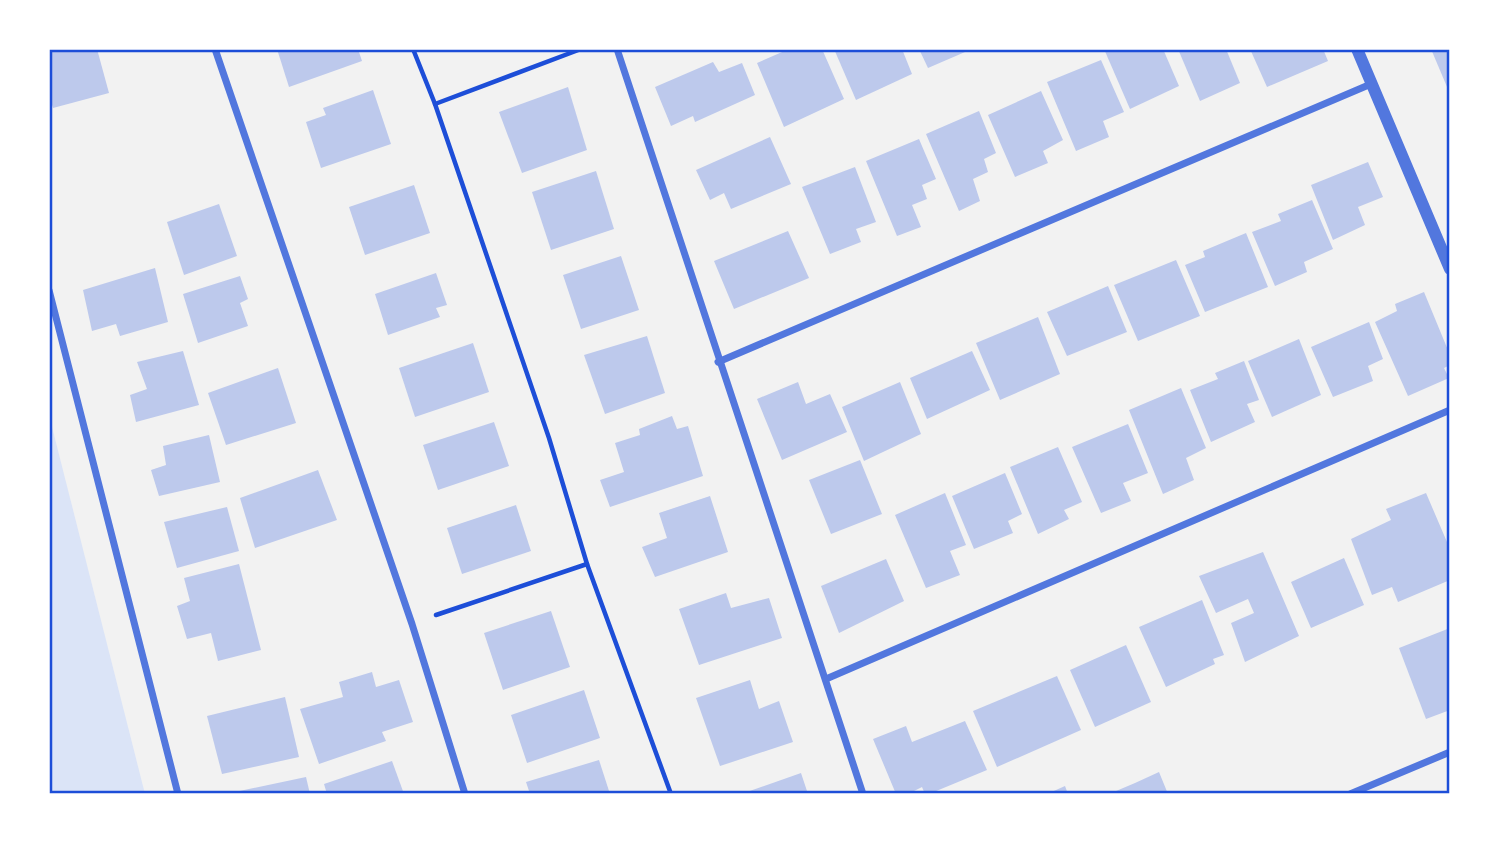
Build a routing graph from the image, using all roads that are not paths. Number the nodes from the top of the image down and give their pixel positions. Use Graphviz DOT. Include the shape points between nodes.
graph roads {
  1 [pos="215,49"];
  2 [pos="617,49"];
  3 [pos="1356,49"];
  4 [pos="1371,84"];
  5 [pos="1450,269"];
  6 [pos="49,290"];
  7 [pos="719,362"];
  8 [pos="1450,410"];
  9 [pos="826,679"];
  10 [pos="1450,752"];
  11 [pos="177,794"];
  12 [pos="465,794"];
  13 [pos="863,794"];
  14 [pos="1350,794"];
  1 -- 12 [label="street" via="412,624"];
  2 -- 7 [label="street"];
  3 -- 4 [label="street"];
  4 -- 5 [label="street"];
  4 -- 7 [label="street"];
  6 -- 11 [label="street"];
  7 -- 9 [label="street"];
  8 -- 9 [label="street"];
  9 -- 13 [label="street"];
  10 -- 14 [label="street"];
}
